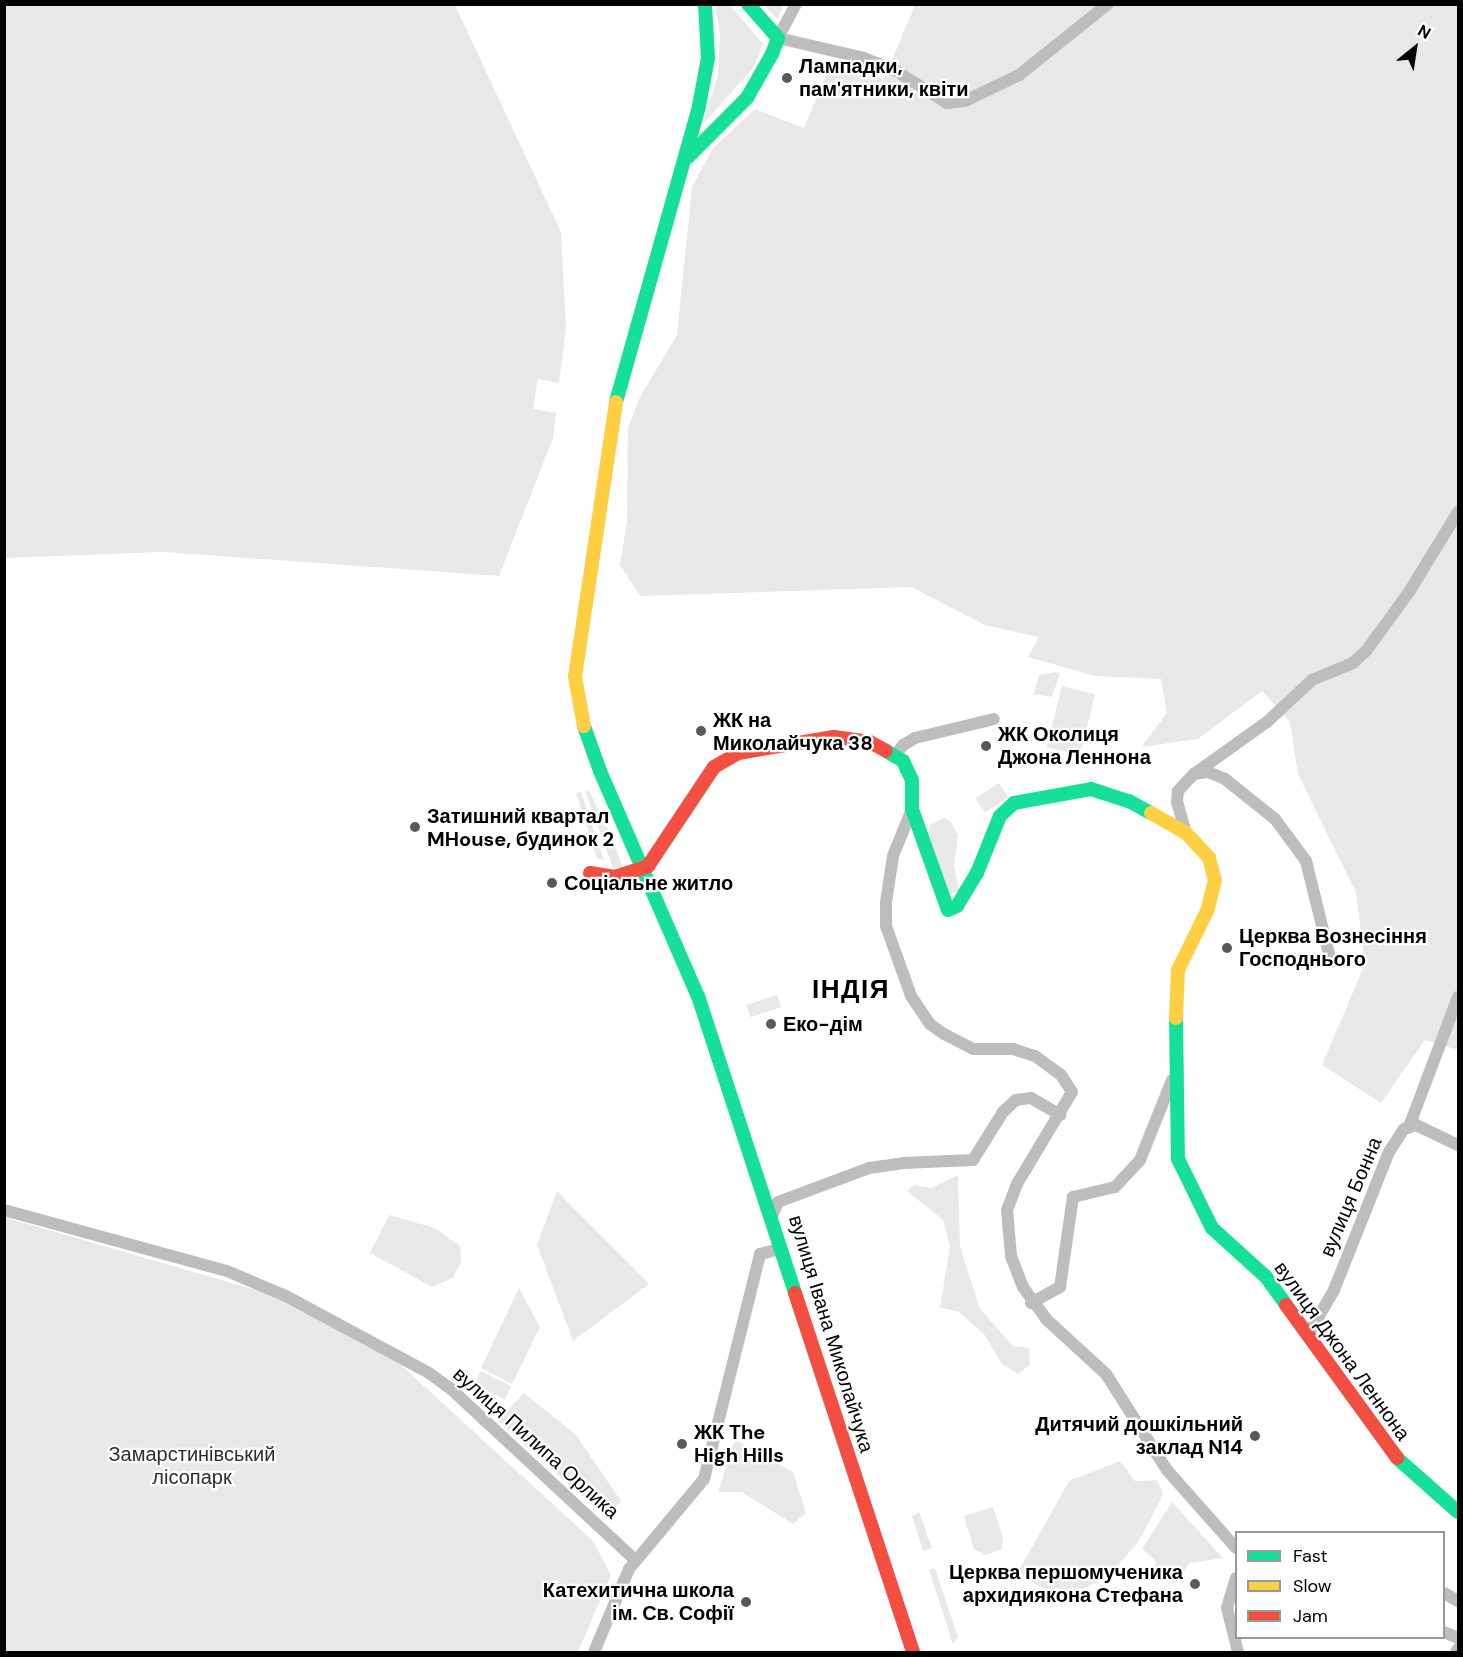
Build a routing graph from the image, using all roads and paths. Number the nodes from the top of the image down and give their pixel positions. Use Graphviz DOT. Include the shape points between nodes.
graph roads {
  1 [pos="705,4"];
  2 [pos="748,4"];
  3 [pos="796,4"];
  4 [pos="1108,4"];
  5 [pos="778,38"];
  6 [pos="687,158"];
  7 [pos="1458,512"];
  8 [pos="994,719"];
  9 [pos="896,755"];
  10 [pos="1194,774"];
  11 [pos="912,809"];
  12 [pos="1186,833"];
  13 [pos="641,870"];
  14 [pos="590,873"];
  15 [pos="1331,962"];
  16 [pos="1458,998"];
  17 [pos="1174,1075"];
  18 [pos="1061,1115"];
  19 [pos="1410,1125"];
  20 [pos="1458,1145"];
  21 [pos="4,1210"];
  22 [pos="772,1215"];
  23 [pos="780,1249"];
  24 [pos="1031,1304"];
  25 [pos="1308,1335"];
  26 [pos="1458,1512"];
  27 [pos="1235,1547"];
  28 [pos="635,1560"];
  29 [pos="1235,1581"];
  30 [pos="594,1653"];
  31 [pos="913,1653"];
  32 [pos="1238,1653"];
  1 -- 6 [label="street" via="708,58"];
  2 -- 5 [label="street"];
  3 -- 5 [label="street"];
  4 -- 5 [label="street" via="1019,75 965,101 947,103 896,71 864,58"];
  5 -- 6 [label="street" via="767,68 747,98"];
  6 -- 13 [label="street" via="616,403 576,652 575,677 586,735"];
  7 -- 10 [label="street" via="1409,592 1366,651 1353,663 1312,680 1267,722"];
  8 -- 9 [label="street" via="915,738"];
  9 -- 11 [label="street" via="912,780"];
  9 -- 13 [label="street" via="870,742 834,737 738,753 714,767 658,854"];
  10 -- 12 [label="street, вулиця Джона Леннона" via="1178,791 1177,802"];
  10 -- 15 [label="street" via="1208,772 1225,779 1275,819 1306,861"];
  11 -- 12 [label="street, вулиця Джона Леннона" via="948,910 957,906 977,873 1000,816 1014,802 1091,789 1130,801"];
  11 -- 18 [label="street" via="893,856 886,903 886,926 911,996 930,1024 961,1044 1020,1050 1049,1065 1070,1085 1072,1092"];
  12 -- 17 [label="street, вулиця Джона Леннона" via="1209,858 1215,880 1207,911 1178,970"];
  13 -- 14 [label="street" via="615,877"];
  13 -- 22 [label="street" via="699,996"];
  16 -- 19 [label="street, вулиця Бонна"];
  17 -- 24 [label="street" via="1140,1160 1115,1187 1073,1197 1060,1287"];
  17 -- 25 [label="street, вулиця Джона Леннона" via="1178,1159 1194,1197 1212,1228 1266,1277"];
  18 -- 22 [label="street, вулиця Івана Миколайчука" via="1030,1098 1016,1100 1003,1112 973,1160 904,1162 869,1168 777,1202"];
  18 -- 24 [label="street" via="1017,1184 1007,1210 1011,1256"];
  19 -- 20 [label="street"];
  19 -- 25 [label="street, вулиця Бонна" via="1389,1152 1334,1290"];
  21 -- 28 [label="street, вулиця Пилипа Орлика" via="227,1271 286,1296 429,1373 450,1388"];
  22 -- 23 [label="street, вулиця Івана Миколайчука"];
  23 -- 28 [label="street" via="760,1254 704,1479"];
  23 -- 31 [label="street, вулиця Івана Миколайчука"];
  24 -- 27 [label="street" via="1106,1374 1167,1470"];
  25 -- 26 [label="street, вулиця Джона Леннона" via="1404,1468"];
  28 -- 30 [label="street" via="619,1587"];
  29 -- 32 [label="street" via="1227,1608"];
}
